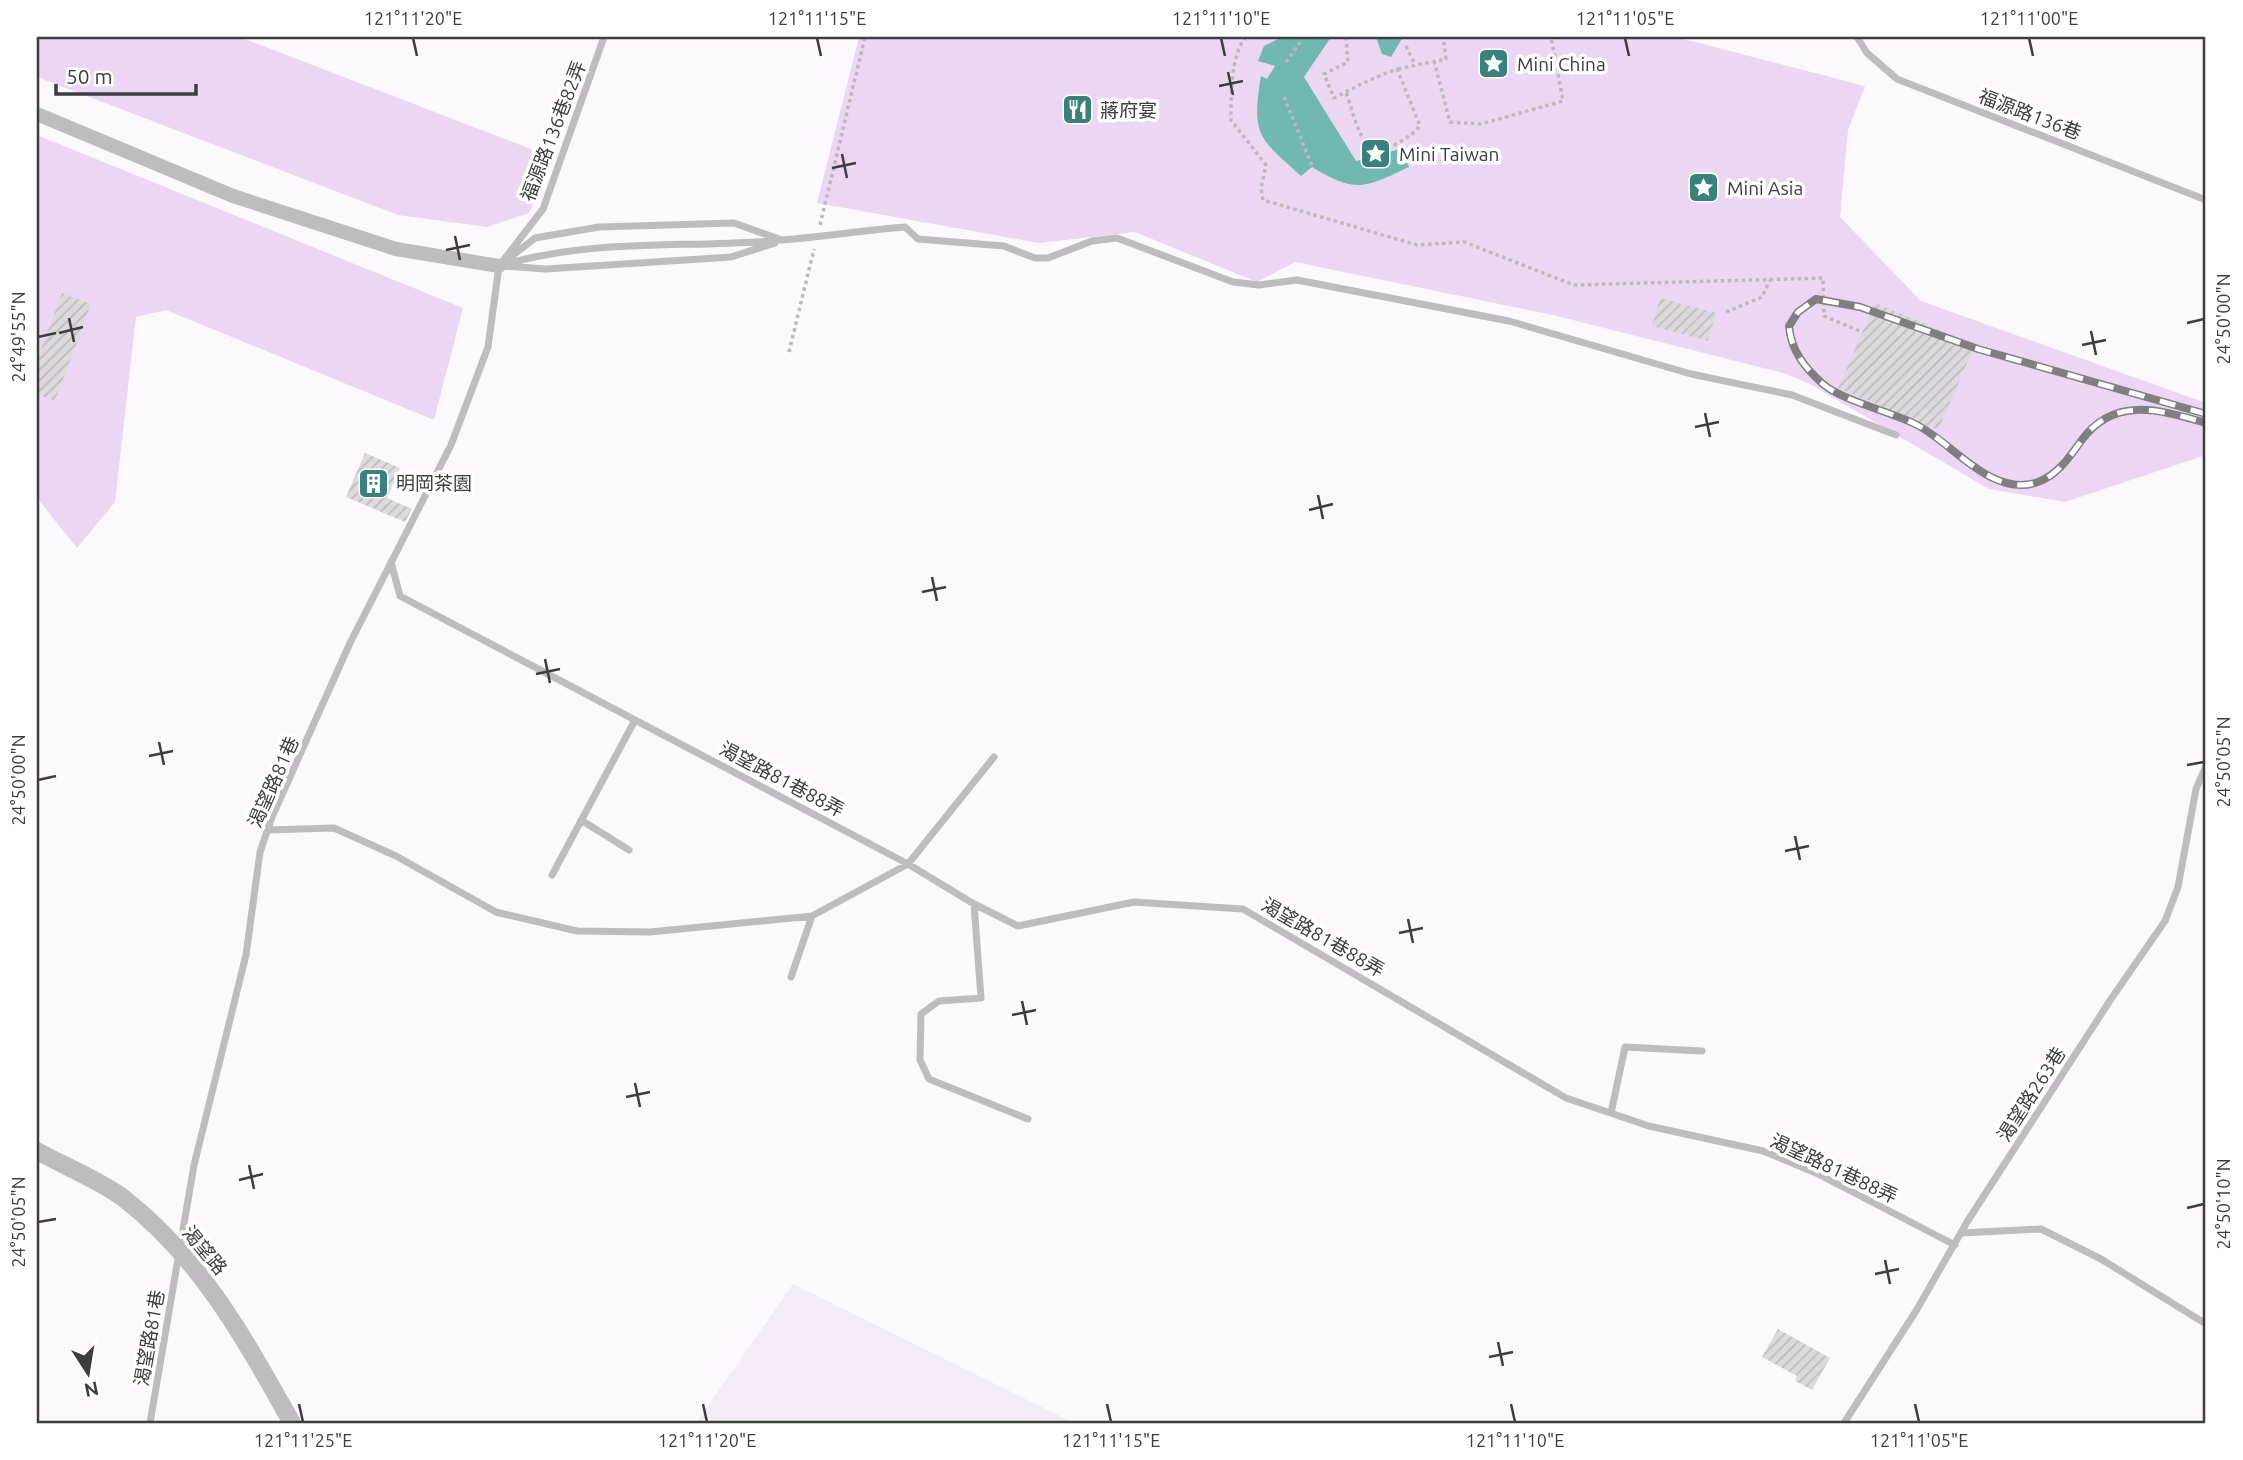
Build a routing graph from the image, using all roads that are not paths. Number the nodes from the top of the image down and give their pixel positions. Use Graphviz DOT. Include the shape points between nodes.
graph roads {
  1 [pos="604,37"];
  2 [pos="1857,37"];
  3 [pos="37,114"];
  4 [pos="2206,200"];
  5 [pos="783,240"];
  6 [pos="499,266"];
  7 [pos="1896,435"];
  8 [pos="391,562"];
  9 [pos="635,720"];
  10 [pos="994,757"];
  11 [pos="2206,766"];
  12 [pos="581,820"];
  13 [pos="268,830"];
  14 [pos="629,850"];
  15 [pos="908,864"];
  16 [pos="552,875"];
  17 [pos="974,904"];
  18 [pos="811,916"];
  19 [pos="791,977"];
  20 [pos="1702,1051"];
  21 [pos="1611,1113"];
  22 [pos="1028,1119"];
  23 [pos="37,1151"];
  24 [pos="1962,1233"];
  25 [pos="1955,1245"];
  26 [pos="181,1248"];
  27 [pos="2206,1324"];
  28 [pos="150,1423"];
  29 [pos="292,1423"];
  30 [pos="1844,1423"];
  1 -- 6 [label="lane, 福源路136巷82弄" via="543,209"];
  2 -- 4 [label="lane, 福源路136巷" via="1867,53 1897,79"];
  3 -- 6 [label="street" via="233,196 396,249"];
  5 -- 6 [label="lane" via="600,247 544,253"];
  5 -- 6 [label="lane" via="731,257 547,269"];
  5 -- 6 [label="lane" via="734,223 599,227 535,239"];
  5 -- 7 [label="lane" via="905,227 918,239 1004,246 1048,258 1092,241 1118,238 1233,282 1259,285 1297,280 1509,321 1690,374 1793,395"];
  6 -- 8 [label="lane, 渴望路81巷" via="488,347 451,445"];
  8 -- 9 [label="lane, 渴望路81巷88弄" via="400,596"];
  8 -- 13 [label="lane, 渴望路81巷"];
  9 -- 12 [label="lane"];
  9 -- 15 [label="lane, 渴望路81巷88弄"];
  10 -- 15 [label="lane"];
  11 -- 24 [label="lane, 渴望路263巷" via="2196,789 2178,887 2165,921"];
  12 -- 14 [label="lane"];
  12 -- 16 [label="lane"];
  13 -- 18 [label="lane" via="334,828 396,856 496,912 577,931 650,932"];
  13 -- 26 [label="lane, 渴望路81巷" via="246,955 194,1165"];
  15 -- 17 [label="lane, 渴望路81巷88弄"];
  15 -- 18 [label="lane"];
  17 -- 21 [label="lane, 渴望路81巷88弄" via="1018,926 1134,902 1243,909 1566,1098"];
  17 -- 22 [label="lane" via="981,998 939,1000 921,1014 920,1060 929,1079"];
  18 -- 19 [label="lane"];
  20 -- 21 [label="lane" via="1625,1048"];
  21 -- 25 [label="lane, 渴望路81巷88弄" via="1763,1151 1816,1173"];
  23 -- 26 [label="street, 渴望路" via="120,1196"];
  24 -- 25 [label="lane, 渴望路263巷"];
  24 -- 27 [label="lane" via="2041,1229 2101,1259"];
  25 -- 30 [label="lane, 渴望路263巷"];
  26 -- 28 [label="lane, 渴望路81巷"];
  26 -- 29 [label="street, 渴望路" via="231,1315"];
}
